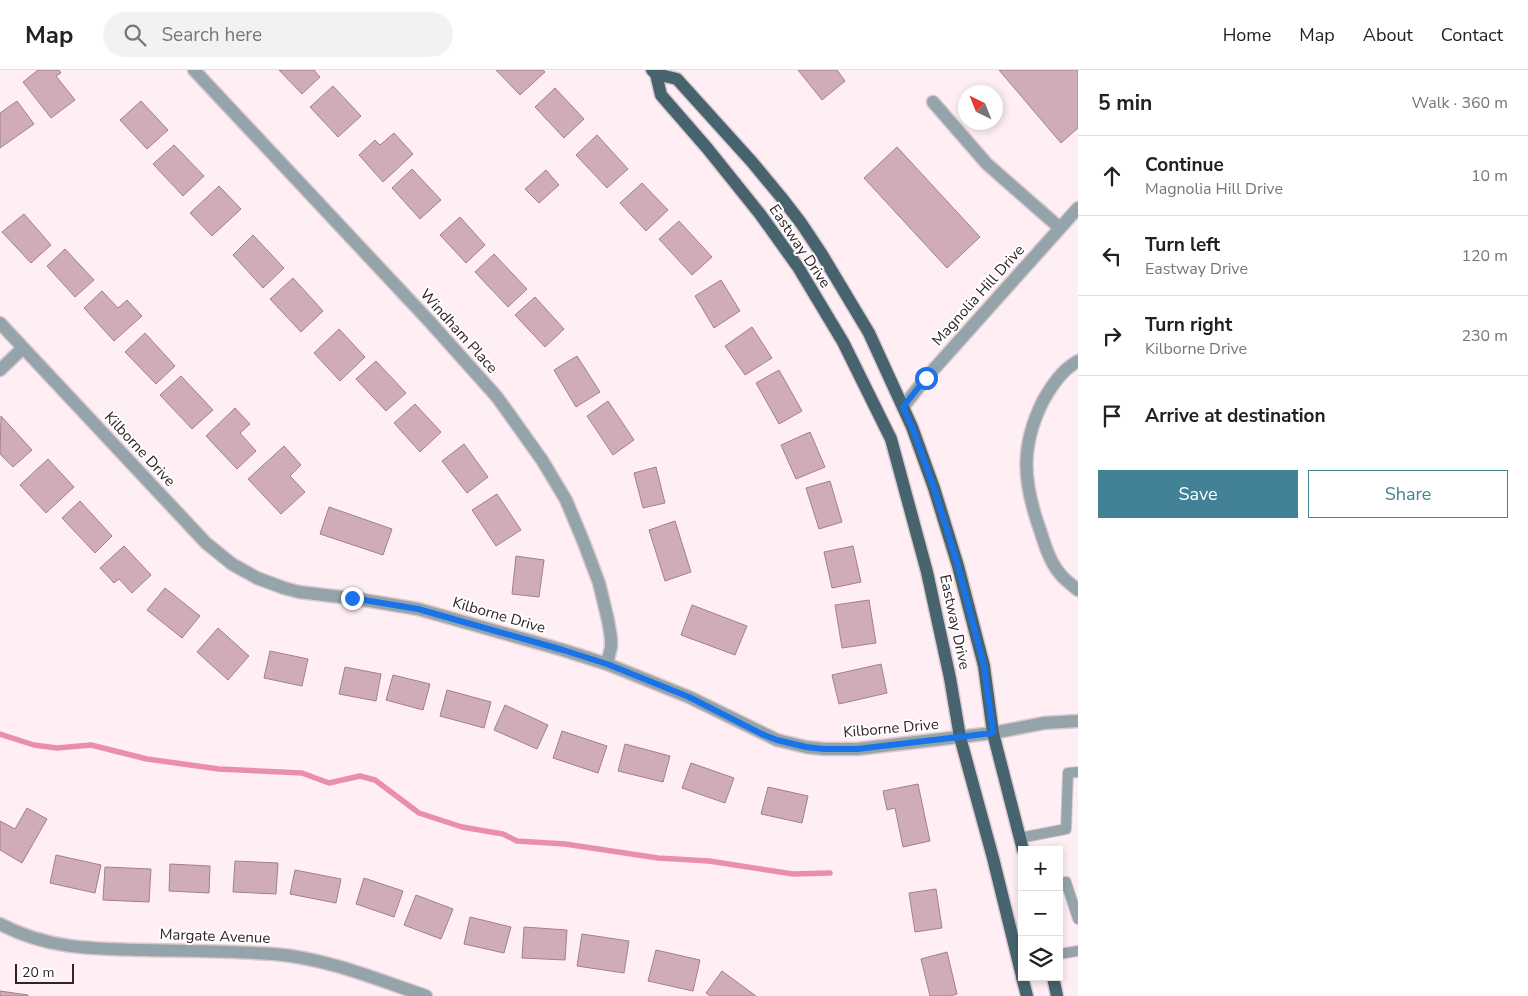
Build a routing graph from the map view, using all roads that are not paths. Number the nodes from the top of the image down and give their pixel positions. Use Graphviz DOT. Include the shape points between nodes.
graph roads {
  1 [pos="194,70"];
  2 [pos="654,72"];
  3 [pos="933,102"];
  4 [pos="1076,216"];
  5 [pos="1060,228"];
  6 [pos="0,323"];
  7 [pos="23,348"];
  8 [pos="1078,361"];
  9 [pos="0,370"];
  10 [pos="903,407"];
  11 [pos="1078,590"];
  12 [pos="607,664"];
  13 [pos="1078,721"];
  14 [pos="993,733"];
  15 [pos="960,737"];
  16 [pos="1078,772"];
  17 [pos="1022,844"];
  18 [pos="1063,882"];
  19 [pos="1078,919"];
  20 [pos="0,924"];
  21 [pos="1078,951"];
  22 [pos="1063,953"];
  23 [pos="1018,959"];
  24 [pos="1023,981"];
  25 [pos="1054,981"];
  26 [pos="426,996"];
  27 [pos="1027,996"];
  28 [pos="1057,996"];
  1 -- 12 [label="street, Windham Place" via="497,397 542,460 566,500 599,583 611,638"];
  2 -- 10 [label="main road, Eastway Drive" via="677,79 752,162 801,223 869,333"];
  2 -- 15 [label="main road, Eastway Drive" via="661,95 760,214 798,267 843,342 882,419 894,448 927,572"];
  3 -- 5 [label="street" via="987,164"];
  4 -- 5 [label="street, Magnolia Hill Drive"];
  5 -- 10 [label="street, Magnolia Hill Drive"];
  6 -- 7 [label="street, Kilborne Drive"];
  7 -- 9 [label="street"];
  7 -- 12 [label="street, Kilborne Drive" via="206,542 257,578 299,592 418,609"];
  8 -- 11 [label="street" via="1059,376 1035,417 1027,444 1026,474 1033,510 1047,552 1060,574"];
  10 -- 14 [label="main road, Eastway Drive" via="934,488 958,566 984,666"];
  12 -- 15 [label="street, Kilborne Drive" via="689,697 764,735 806,747 857,749"];
  13 -- 14 [label="street, Kilborne Drive" via="1044,723"];
  14 -- 15 [label="street, Kilborne Drive"];
  14 -- 17 [label="main road, Eastway Drive"];
  15 -- 23 [label="main road, Eastway Drive"];
  16 -- 17 [label="lane" via="1068,773 1066,829"];
  18 -- 19 [label="lane" via="1066,882"];
  20 -- 26 [label="street, Margate Avenue" via="27,936 82,948 274,954 314,960"];
  21 -- 22 [label="lane"];
  24 -- 27 [label="main road, Eastway Drive"];
  25 -- 28 [label="main road"];
}
